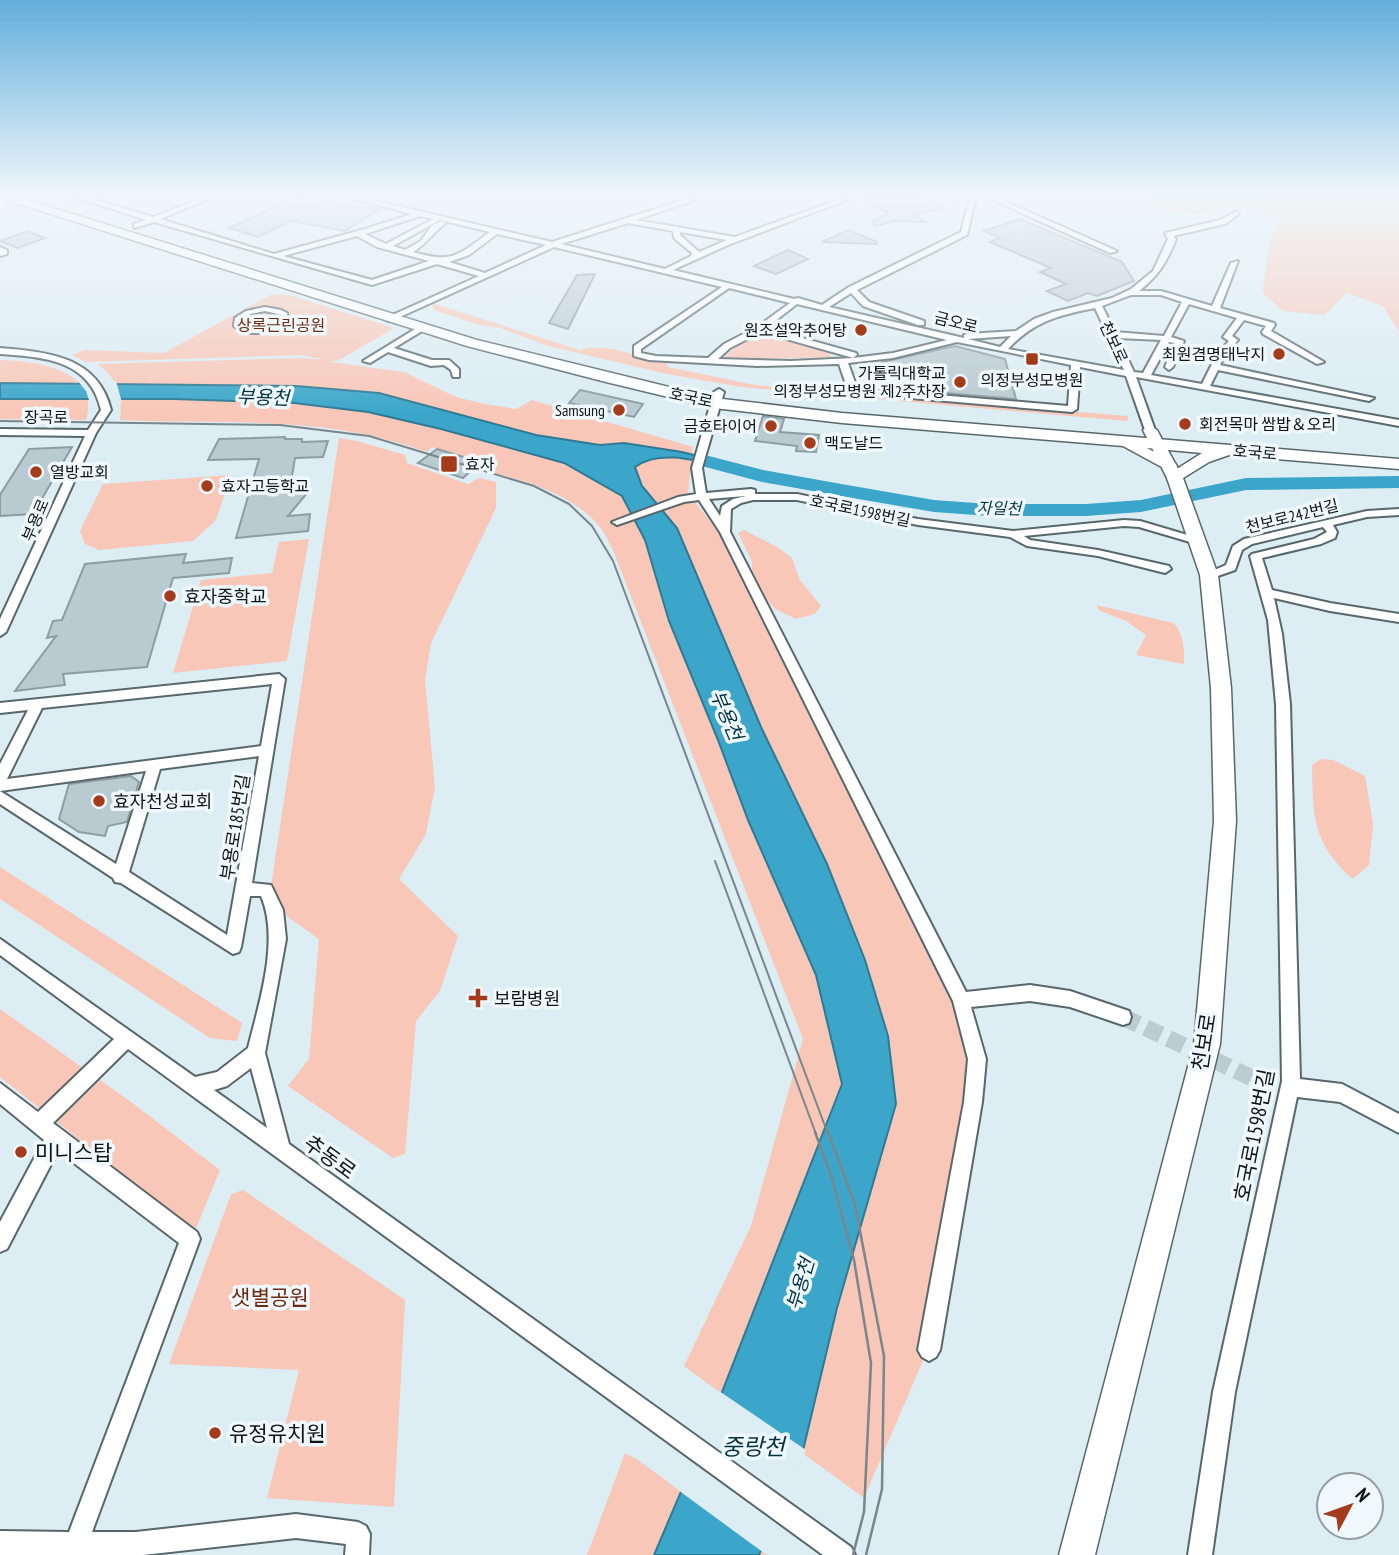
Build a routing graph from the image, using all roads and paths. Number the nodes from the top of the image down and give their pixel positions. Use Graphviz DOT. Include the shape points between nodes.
graph roads {
  1 [pos="233,269"];
  2 [pos="271,269"];
  3 [pos="317,269"];
  4 [pos="415,269"];
  5 [pos="463,269"];
  6 [pos="499,269"];
  7 [pos="656,269"];
  8 [pos="671,269"];
  9 [pos="893,269"];
  10 [pos="1158,269"];
  11 [pos="1233,269"];
  12 [pos="666,271"];
  13 [pos="485,275"];
  14 [pos="729,285"];
  15 [pos="852,289"];
  16 [pos="1128,293"];
  17 [pos="798,300"];
  18 [pos="1186,302"];
  19 [pos="825,306"];
  20 [pos="1098,306"];
  21 [pos="1215,309"];
  22 [pos="404,311"];
  23 [pos="1242,317"];
  24 [pos="391,318"];
  25 [pos="281,323"];
  26 [pos="929,326"];
  27 [pos="423,328"];
  28 [pos="760,329"];
  29 [pos="1014,333"];
  30 [pos="1114,335"];
  31 [pos="945,336"];
  32 [pos="1165,338"];
  33 [pos="959,339"];
  34 [pos="387,349"];
  35 [pos="1002,350"];
  36 [pos="0,351"];
  37 [pos="862,358"];
  38 [pos="842,359"];
  39 [pos="367,361"];
  40 [pos="710,361"];
  41 [pos="1320,362"];
  42 [pos="1076,363"];
  43 [pos="1169,367"];
  44 [pos="1217,367"];
  45 [pos="1128,373"];
  46 [pos="456,375"];
  47 [pos="1146,376"];
  48 [pos="1205,387"];
  49 [pos="716,398"];
  50 [pos="1369,398"];
  51 [pos="801,403"];
  52 [pos="763,409"];
  53 [pos="1399,423"];
  54 [pos="0,432"];
  55 [pos="91,433"];
  56 [pos="1153,436"];
  57 [pos="1090,437"];
  58 [pos="1251,451"];
  59 [pos="1399,454"];
  60 [pos="1399,464"];
  61 [pos="1172,472"];
  62 [pos="701,495"];
  63 [pos="797,497"];
  64 [pos="1399,512"];
  65 [pos="617,522"];
  66 [pos="1326,523"];
  67 [pos="1193,530"];
  68 [pos="725,532"];
  69 [pos="1013,534"];
  70 [pos="1165,569"];
  71 [pos="1209,575"];
  72 [pos="1267,593"];
  73 [pos="1399,618"];
  74 [pos="0,632"];
  75 [pos="37,705"];
  76 [pos="0,708"];
  77 [pos="267,750"];
  78 [pos="155,764"];
  79 [pos="0,778"];
  80 [pos="0,785"];
  81 [pos="0,797"];
  82 [pos="120,877"];
  83 [pos="245,889"];
  84 [pos="0,946"];
  85 [pos="961,1000"];
  86 [pos="1123,1017"];
  87 [pos="127,1038"];
  88 [pos="256,1053"];
  89 [pos="193,1086"];
  90 [pos="1290,1087"];
  91 [pos="1,1094"];
  92 [pos="1399,1124"];
  93 [pos="47,1130"];
  94 [pos="282,1151"];
  95 [pos="0,1242"];
  96 [pos="929,1350"];
  97 [pos="0,1543"];
  98 [pos="74,1549"];
  99 [pos="1076,1552"];
  100 [pos="357,1555"];
  101 [pos="844,1555"];
  102 [pos="1200,1555"];
  1 -- 24 [label="main road, 호국로"];
  2 -- 22 [label="main road, 호국로"];
  3 -- 4 [label="street" via="366,283"];
  5 -- 13 [label="street"];
  6 -- 13 [label="street"];
  7 -- 12 [label="street, 금오로"];
  8 -- 12 [label="street"];
  9 -- 15 [label="street"];
  10 -- 16 [label="street, 천보로"];
  11 -- 21 [label="street"];
  12 -- 14 [label="street, 금오로"];
  13 -- 22 [label="street"];
  14 -- 17 [label="street, 금오로"];
  14 -- 40 [label="street" via="635,350 643,357"];
  15 -- 19 [label="street"];
  15 -- 26 [label="street" via="862,302"];
  16 -- 18 [label="street" via="1150,292"];
  16 -- 20 [label="street, 천보로"];
  17 -- 19 [label="street, 금오로"];
  17 -- 28 [label="street"];
  18 -- 21 [label="street"];
  18 -- 32 [label="street"];
  19 -- 31 [label="street, 금오로"];
  20 -- 29 [label="street" via="1047,315"];
  20 -- 30 [label="street, 천보로"];
  21 -- 23 [label="street"];
  22 -- 24 [label="street"];
  22 -- 49 [label="main road, 호국로"];
  23 -- 41 [label="street" via="1270,325 1266,332"];
  23 -- 44 [label="street" via="1228,334 1234,340 1221,354"];
  24 -- 27 [label="main road, 호국로"];
  25 -- 25 [label="street" via="252,331 239,328 236,322 248,312 270,309 285,314"];
  27 -- 34 [label="street"];
  27 -- 49 [label="main road, 호국로" via="606,378"];
  28 -- 37 [label="street"];
  28 -- 40 [label="street"];
  29 -- 31 [label="street"];
  29 -- 35 [label="street"];
  30 -- 32 [label="street"];
  30 -- 45 [label="street, 천보로"];
  31 -- 33 [label="street, 금오로"];
  32 -- 43 [label="street" via="1180,341"];
  32 -- 47 [label="street"];
  33 -- 35 [label="street, 금오로"];
  33 -- 37 [label="street"];
  34 -- 39 [label="street"];
  34 -- 46 [label="street" via="431,363 446,362"];
  35 -- 42 [label="street, 금오로"];
  36 -- 55 [label="street, 부용로" via="69,362 90,377 100,387 106,410"];
  37 -- 38 [label="street"];
  38 -- 40 [label="street"];
  38 -- 42 [label="street" via="853,390 1072,409"];
  42 -- 45 [label="street, 금오로"];
  44 -- 48 [label="street"];
  44 -- 50 [label="street"];
  45 -- 47 [label="street, 금오로"];
  45 -- 56 [label="street, 천보로"];
  47 -- 48 [label="street, 금오로"];
  48 -- 53 [label="street, 금오로"];
  49 -- 51 [label="main road, 호국로"];
  49 -- 52 [label="main road, 호국로"];
  49 -- 62 [label="street" via="697,468"];
  51 -- 52 [label="main road" via="768,403 762,404"];
  51 -- 56 [label="main road, 호국로"];
  52 -- 57 [label="main road, 호국로"];
  54 -- 55 [label="street, 장곡로"];
  55 -- 74 [label="street, 부용로"];
  56 -- 57 [label="main road, 호국로"];
  56 -- 58 [label="main road, 호국로"];
  56 -- 59 [label="main road, 호국로"];
  56 -- 61 [label="main road, 천보로"];
  57 -- 61 [label="main road" via="1138,448"];
  58 -- 60 [label="main road, 호국로"];
  58 -- 61 [label="main road" via="1212,453 1191,468"];
  61 -- 67 [label="main road, 천보로"];
  62 -- 63 [label="street" via="760,492"];
  62 -- 65 [label="street"];
  62 -- 68 [label="street"];
  63 -- 68 [label="street, 호국로1598번길" via="737,500 726,508"];
  63 -- 69 [label="street, 호국로1598번길" via="918,522"];
  64 -- 66 [label="street, 천보로242번길"];
  66 -- 71 [label="street, 천보로242번길" via="1248,541 1237,548 1231,567"];
  66 -- 72 [label="street, 호국로1598번길" via="1331,536 1256,556"];
  67 -- 69 [label="street" via="1124,523"];
  67 -- 71 [label="main road, 천보로"];
  68 -- 85 [label="street"];
  69 -- 70 [label="street, 호국로1598번길" via="1027,543"];
  71 -- 99 [label="main road, 천보로" via="1221,688 1224,821 1207,1044"];
  72 -- 73 [label="street"];
  72 -- 90 [label="street, 호국로1598번길" via="1283,704"];
  75 -- 76 [label="street, 부용로185번길"];
  75 -- 77 [label="street, 부용로185번길" via="279,679"];
  75 -- 79 [label="street"];
  77 -- 78 [label="street"];
  77 -- 83 [label="street, 부용로185번길"];
  78 -- 80 [label="street"];
  78 -- 82 [label="street"];
  81 -- 82 [label="street, 부용로185번길"];
  82 -- 83 [label="street, 부용로185번길" via="233,947"];
  83 -- 88 [label="street" via="266,890 275,910 278,939"];
  84 -- 87 [label="street, 추동로"];
  85 -- 86 [label="street" via="1030,993 1070,999"];
  85 -- 96 [label="street" via="977,1059"];
  87 -- 89 [label="street, 추동로"];
  87 -- 93 [label="street"];
  88 -- 89 [label="street" via="221,1080"];
  88 -- 94 [label="street"];
  89 -- 94 [label="street, 추동로"];
  90 -- 92 [label="street" via="1342,1093"];
  90 -- 102 [label="street, 호국로1598번길" via="1224,1392"];
  91 -- 93 [label="street"];
  93 -- 95 [label="street"];
  93 -- 98 [label="street" via="190,1239"];
  94 -- 101 [label="street, 추동로"];
  97 -- 98 [label="street"];
  98 -- 100 [label="street" via="296,1526 358,1534"];
}
